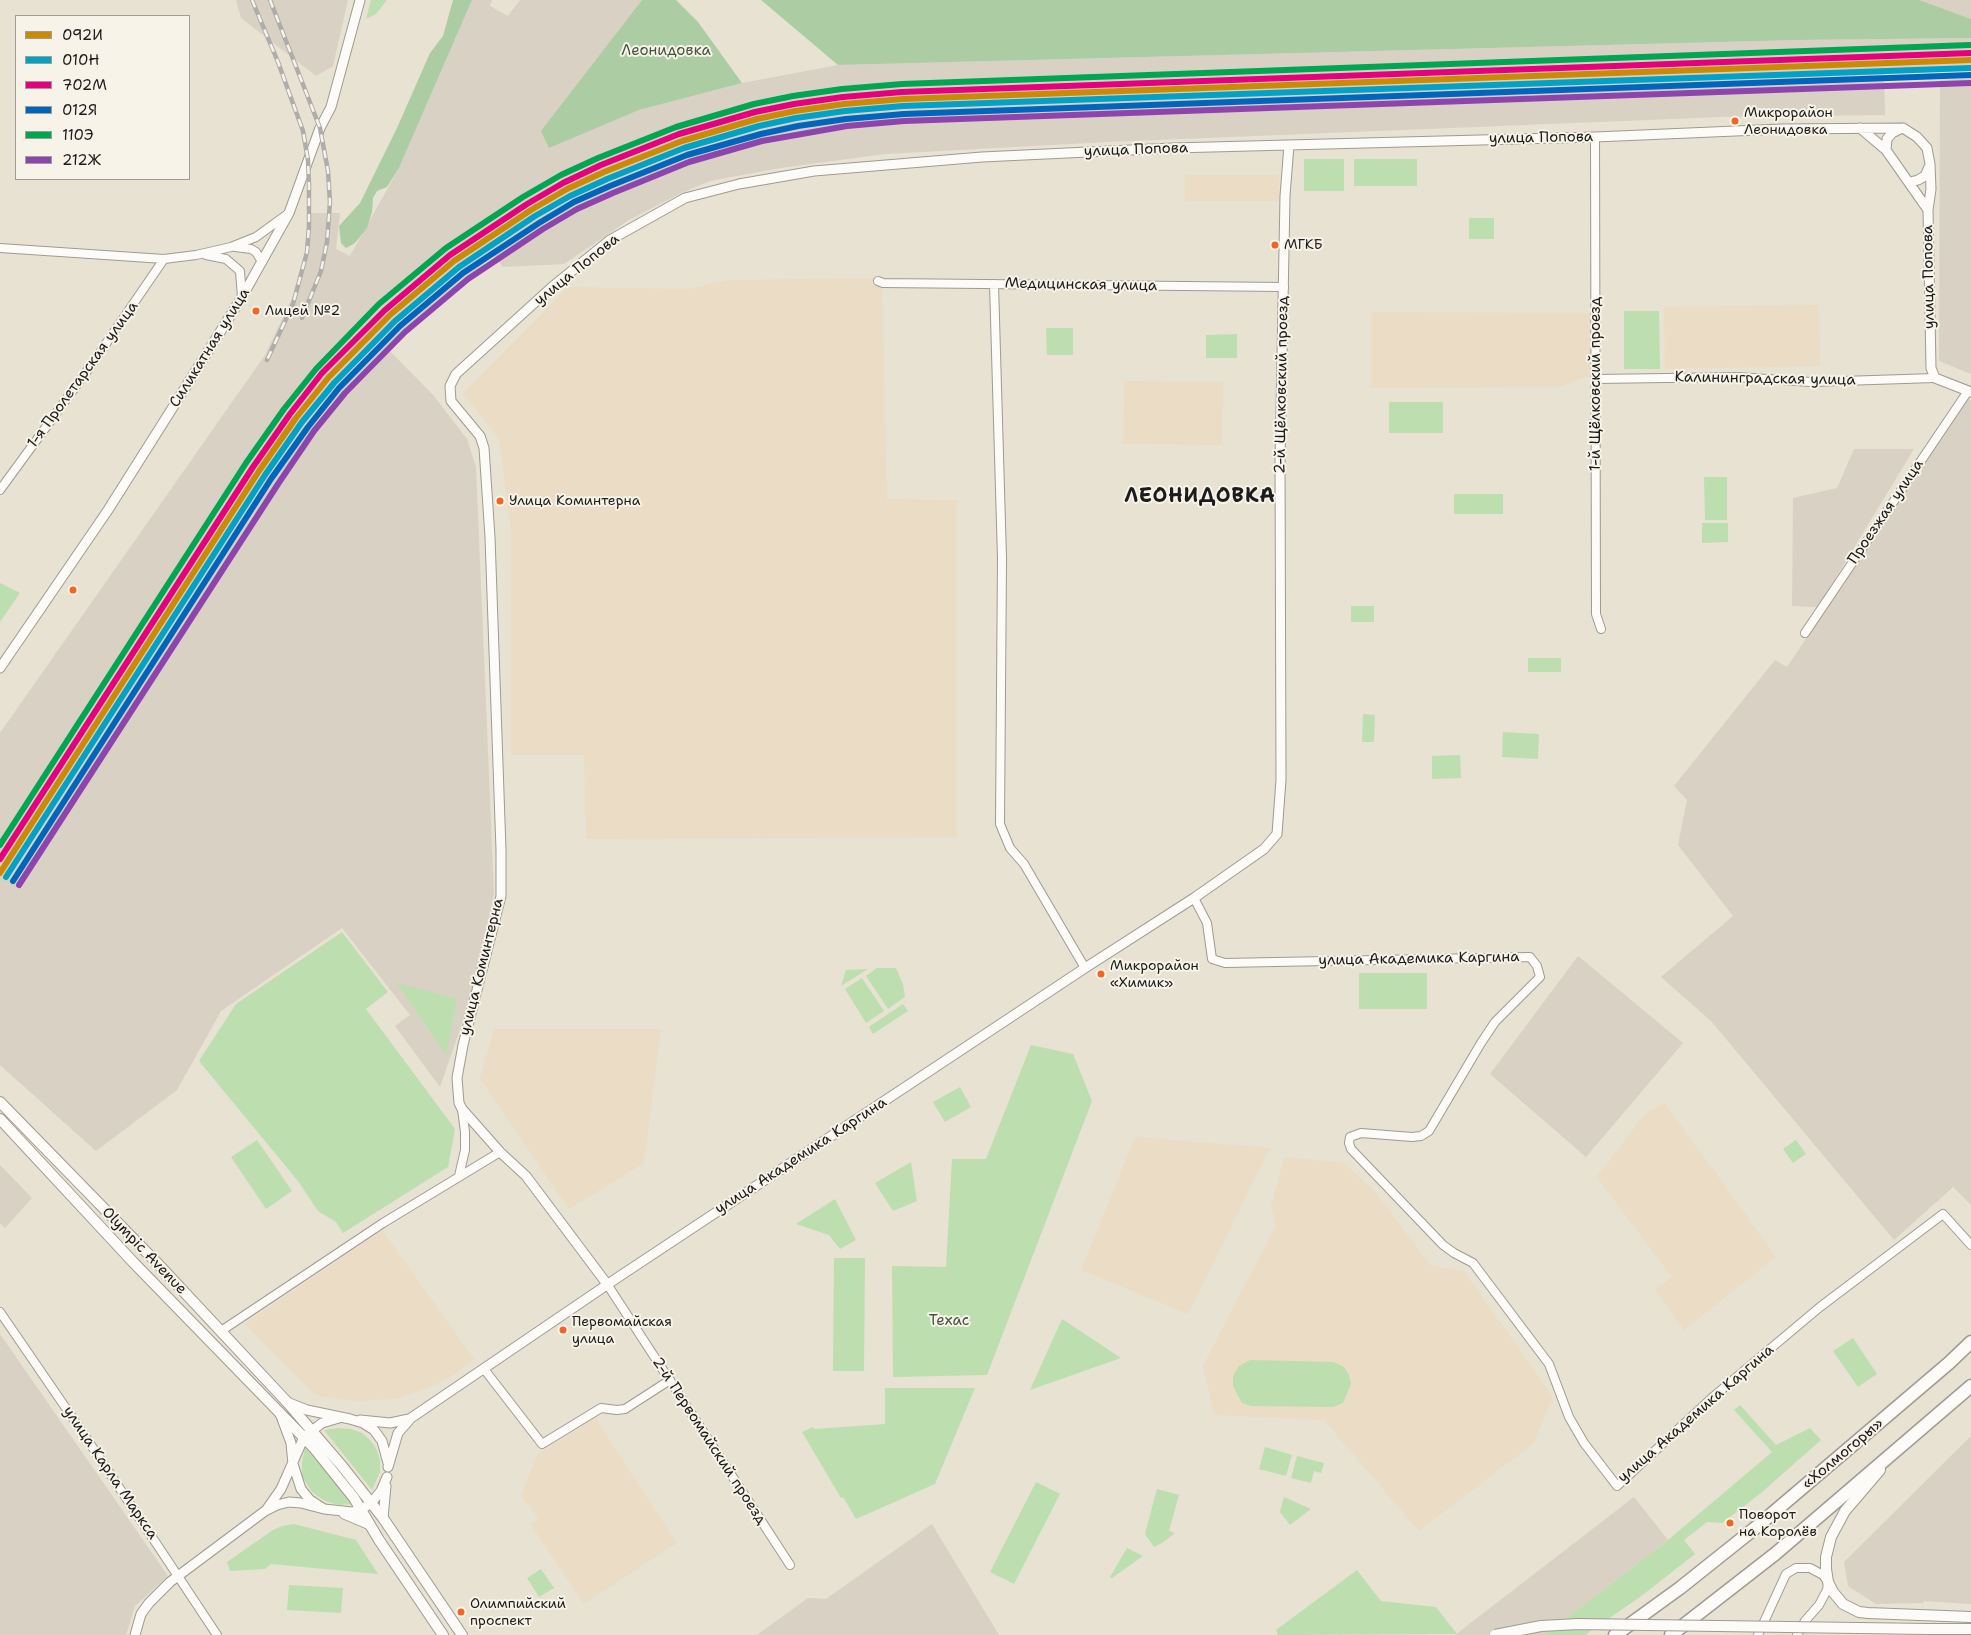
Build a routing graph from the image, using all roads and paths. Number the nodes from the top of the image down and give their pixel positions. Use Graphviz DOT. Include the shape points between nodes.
graph roads {
  1 [pos="360,0"];
  2 [pos="1860,128"];
  3 [pos="1903,128"];
  4 [pos="1596,137"];
  5 [pos="1289,145"];
  6 [pos="1886,150"];
  7 [pos="1930,164"];
  8 [pos="1910,182"];
  9 [pos="1928,210"];
  10 [pos="289,213"];
  11 [pos="231,247"];
  12 [pos="0,248"];
  13 [pos="196,255"];
  14 [pos="164,259"];
  15 [pos="262,262"];
  16 [pos="878,281"];
  17 [pos="994,284"];
  18 [pos="1284,287"];
  19 [pos="242,297"];
  20 [pos="1935,378"];
  21 [pos="1596,379"];
  22 [pos="450,386"];
  23 [pos="1970,392"];
  24 [pos="0,490"];
  25 [pos="1601,630"];
  26 [pos="1805,633"];
  27 [pos="0,668"];
  28 [pos="1277,834"];
  29 [pos="1194,898"];
  30 [pos="1086,968"];
  31 [pos="0,1102"];
  32 [pos="462,1109"];
  33 [pos="0,1119"];
  34 [pos="500,1152"];
  35 [pos="459,1176"];
  36 [pos="1971,1245"];
  37 [pos="607,1284"];
  38 [pos="0,1312"];
  39 [pos="221,1331"];
  40 [pos="1971,1342"];
  41 [pos="484,1369"];
  42 [pos="670,1380"];
  43 [pos="1971,1386"];
  44 [pos="287,1402"];
  45 [pos="280,1413"];
  46 [pos="345,1418"];
  47 [pos="411,1418"];
  48 [pos="308,1434"];
  49 [pos="1902,1444"];
  50 [pos="293,1464"];
  51 [pos="388,1467"];
  52 [pos="387,1477"];
  53 [pos="371,1503"];
  54 [pos="324,1509"];
  55 [pos="362,1510"];
  56 [pos="265,1511"];
  57 [pos="337,1512"];
  58 [pos="383,1518"];
  59 [pos="370,1525"];
  60 [pos="790,1565"];
  61 [pos="178,1575"];
  62 [pos="1828,1582"];
  63 [pos="1971,1617"];
  64 [pos="1971,1629"];
  65 [pos="135,1635"];
  66 [pos="217,1635"];
  67 [pos="443,1635"];
  68 [pos="462,1635"];
  69 [pos="1496,1635"];
  70 [pos="1616,1635"];
  71 [pos="1671,1635"];
  72 [pos="1758,1635"];
  73 [pos="1797,1635"];
  1 -- 10 [label="street, Силикатная улица" via="331,106"];
  2 -- 3 [label="street"];
  2 -- 4 [label="street, улица Попова"];
  2 -- 6 [label="street, улица Попова"];
  3 -- 6 [label="street" via="1892,133"];
  3 -- 7 [label="street" via="1927,148"];
  4 -- 5 [label="street, улица Попова"];
  4 -- 21 [label="street, 1-й Щёлковский проезд"];
  5 -- 18 [label="street, 2-й Щёлковский проезд"];
  5 -- 22 [label="street, улица Попова" via="985,156 814,171 739,184 685,198 610,240 552,287 456,374"];
  6 -- 8 [label="street, улица Попова"];
  7 -- 8 [label="street" via="1925,176"];
  7 -- 9 [label="street"];
  8 -- 9 [label="street, улица Попова"];
  9 -- 20 [label="street, улица Попова" via="1931,368"];
  10 -- 11 [label="street" via="256,237"];
  10 -- 15 [label="street, Силикатная улица"];
  11 -- 13 [label="street"];
  11 -- 15 [label="street" via="251,249"];
  12 -- 14 [label="street"];
  13 -- 14 [label="street"];
  13 -- 19 [label="street" via="226,258 234,265 240,272"];
  14 -- 24 [label="street, 1-я Пролетарская улица"];
  15 -- 19 [label="street, Силикатная улица"];
  16 -- 17 [label="street, Медицинская улица"];
  17 -- 18 [label="street, Медицинская улица"];
  17 -- 30 [label="street" via="1002,558 1000,824 1010,848 1024,864"];
  18 -- 28 [label="street, 2-й Щёлковский проезд" via="1280,462 1281,780"];
  19 -- 27 [label="street, Силикатная улица" via="108,510"];
  20 -- 21 [label="street, Калининградская улица" via="1811,382 1736,377"];
  20 -- 23 [label="street"];
  21 -- 25 [label="street, 1-й Щёлковский проезд" via="1596,614"];
  22 -- 32 [label="street, улица Коминтерна" via="451,401 480,436 484,448 501,850 500,896 457,1078"];
  23 -- 26 [label="street, Проезжая улица"];
  28 -- 29 [label="street, улица Академика Каргина" via="1264,849"];
  29 -- 30 [label="street, улица Академика Каргина"];
  29 -- 36 [label="street, улица Академика Каргина" via="1207,923 1212,959 1225,963 1530,957 1537,966 1540,977 1495,1022 1429,1131 1412,1138 1362,1133 1350,1137 1349,1143 1443,1245 1473,1263 1549,1364 1569,1417 1584,1443 1617,1486 1721,1390 1820,1307 1943,1214"];
  30 -- 37 [label="street, улица Академика Каргина"];
  31 -- 39 [label="main road, Olympic Avenue"];
  32 -- 34 [label="street"];
  32 -- 35 [label="street" via="465,1150"];
  33 -- 45 [label="main road, Olympic Avenue"];
  34 -- 35 [label="street"];
  34 -- 37 [label="street, 2-й Первомайский проезд" via="526,1176"];
  35 -- 39 [label="street"];
  37 -- 41 [label="street, улица Академика Каргина"];
  37 -- 42 [label="street, 2-й Первомайский проезд"];
  38 -- 61 [label="street, улица Карла Маркса"];
  39 -- 44 [label="main road, Olympic Avenue"];
  40 -- 70 [label="highway, «Холмогоры»" via="1754,1529"];
  41 -- 42 [label="street" via="542,1444 601,1408 625,1408"];
  41 -- 47 [label="street, улица Академика Каргина"];
  42 -- 60 [label="street, 2-й Первомайский проезд"];
  43 -- 49 [label="highway, «Холмогоры»"];
  44 -- 46 [label="street, Olympic Avenue"];
  44 -- 48 [label="main road, Olympic Avenue"];
  45 -- 48 [label="main road, Olympic Avenue"];
  45 -- 50 [label="street, Olympic Avenue" via="291,1443"];
  46 -- 47 [label="street" via="390,1423"];
  46 -- 48 [label="street" via="322,1423"];
  46 -- 51 [label="street, Olympic Avenue" via="374,1430 382,1440"];
  47 -- 51 [label="street" via="398,1433"];
  48 -- 50 [label="street"];
  48 -- 53 [label="main road, Olympic Avenue" via="342,1466"];
  48 -- 55 [label="main road, Olympic Avenue"];
  49 -- 62 [label="main road" via="1836,1525 1826,1557"];
  49 -- 71 [label="highway, «Холмогоры»" via="1775,1554"];
  50 -- 54 [label="street, Olympic Avenue" via="301,1489"];
  50 -- 56 [label="street"];
  51 -- 52 [label="street, Olympic Avenue"];
  52 -- 53 [label="street, Olympic Avenue"];
  52 -- 58 [label="street, Olympic Avenue"];
  53 -- 55 [label="street, Olympic Avenue"];
  53 -- 58 [label="main road, Olympic Avenue"];
  54 -- 56 [label="street" via="289,1502"];
  54 -- 57 [label="street, Olympic Avenue"];
  55 -- 57 [label="street, Olympic Avenue"];
  55 -- 59 [label="main road, Olympic Avenue"];
  56 -- 61 [label="street"];
  57 -- 59 [label="street, Olympic Avenue"];
  58 -- 68 [label="main road, Olympic Avenue"];
  59 -- 67 [label="main road, Olympic Avenue"];
  61 -- 65 [label="street" via="141,1614"];
  61 -- 66 [label="street, улица Карла Маркса"];
  62 -- 63 [label="main road" via="1838,1600 1859,1612"];
  62 -- 72 [label="street" via="1810,1568 1791,1570 1783,1580"];
  62 -- 73 [label="street" via="1823,1598"];
  64 -- 69 [label="main road, bridge" via="1578,1624 1541,1626"];
}
